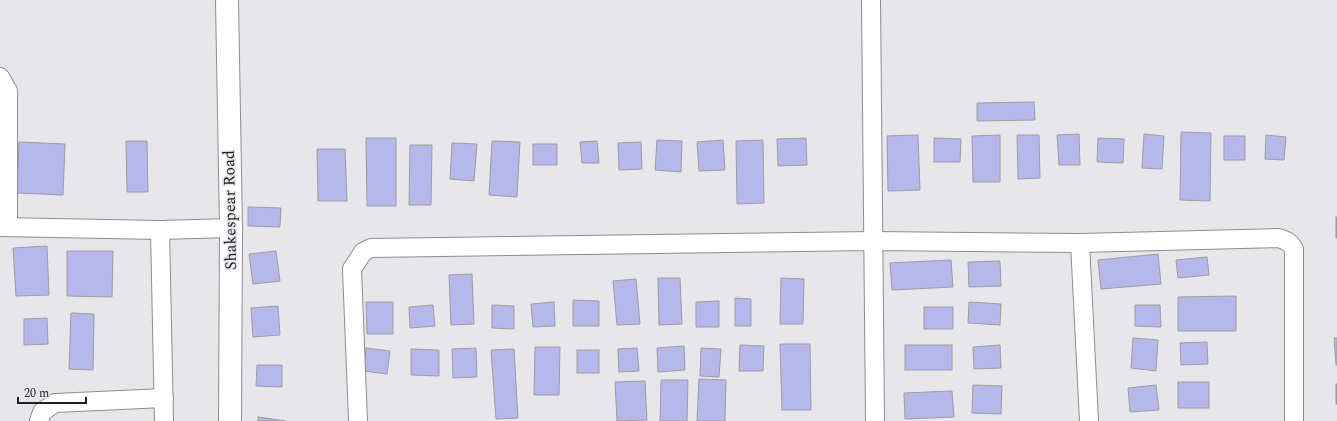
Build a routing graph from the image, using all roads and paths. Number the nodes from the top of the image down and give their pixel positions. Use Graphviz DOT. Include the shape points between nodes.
graph roads {
  1 [pos="227,0"];
  2 [pos="871,0"];
  3 [pos="0,77"];
  4 [pos="4,227"];
  5 [pos="231,228"];
  6 [pos="160,230"];
  7 [pos="873,241"];
  8 [pos="1080,243"];
  9 [pos="164,398"];
  10 [pos="39,421"];
  11 [pos="164,421"];
  12 [pos="230,421"];
  13 [pos="358,421"];
  14 [pos="875,421"];
  15 [pos="1089,421"];
  16 [pos="1294,421"];
  1 -- 5 [label="street, Shakespear Road"];
  2 -- 7 [label="street"];
  3 -- 4 [label="street" via="8,91"];
  4 -- 6 [label="street"];
  5 -- 6 [label="street"];
  5 -- 12 [label="street, Shakespear Road"];
  6 -- 9 [label="street"];
  7 -- 8 [label="street"];
  7 -- 13 [label="street" via="371,248 363,252 352,268"];
  7 -- 14 [label="street"];
  8 -- 15 [label="street"];
  8 -- 16 [label="street" via="1278,238 1291,244 1294,250"];
  9 -- 10 [label="street" via="55,403 42,412"];
  9 -- 11 [label="street"];
}
